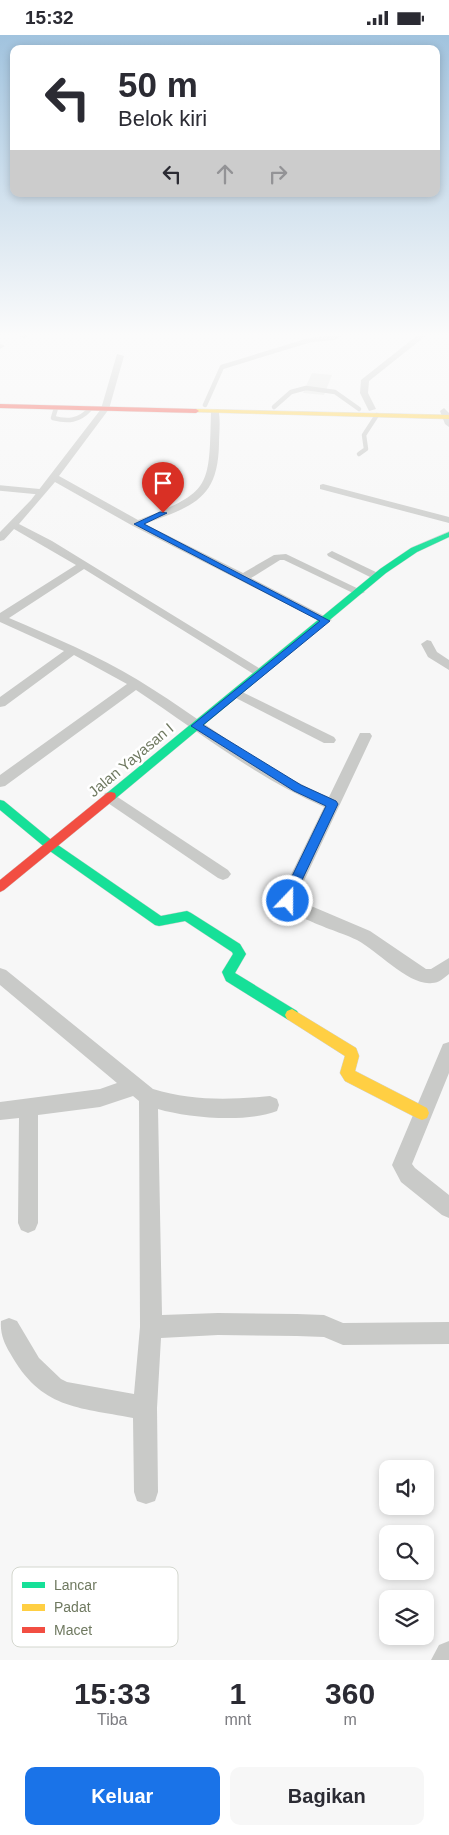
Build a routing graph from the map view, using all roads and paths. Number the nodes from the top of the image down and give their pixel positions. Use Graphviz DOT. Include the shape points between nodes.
graph roads {
  1 [pos="103,410"];
  2 [pos="210,410"];
  3 [pos="286,410"];
  4 [pos="363,410"];
  5 [pos="375,412"];
  6 [pos="447,416"];
  7 [pos="359,454"];
  8 [pos="54,477"];
  9 [pos="323,487"];
  10 [pos="0,488"];
  11 [pos="42,492"];
  12 [pos="449,520"];
  13 [pos="138,524"];
  14 [pos="14,525"];
  15 [pos="449,534"];
  16 [pos="0,538"];
  17 [pos="332,554"];
  18 [pos="83,565"];
  19 [pos="376,576"];
  20 [pos="243,578"];
  21 [pos="359,592"];
  22 [pos="0,618"];
  23 [pos="326,621"];
  24 [pos="427,644"];
  25 [pos="73,650"];
  26 [pos="449,666"];
  27 [pos="261,673"];
  28 [pos="136,684"];
  29 [pos="236,693"];
  30 [pos="0,703"];
  31 [pos="196,726"];
  32 [pos="365,736"];
  33 [pos="329,740"];
  34 [pos="0,782"];
  35 [pos="110,797"];
  36 [pos="0,804"];
  37 [pos="332,804"];
  38 [pos="51,846"];
  39 [pos="223,874"];
  40 [pos="0,887"];
  41 [pos="449,965"];
  42 [pos="0,975"];
  43 [pos="449,1050"];
  44 [pos="141,1092"];
  45 [pos="270,1105"];
  46 [pos="28,1108"];
  47 [pos="0,1111"];
  48 [pos="422,1113"];
  49 [pos="449,1208"];
  50 [pos="28,1223"];
  51 [pos="151,1327"];
  52 [pos="9,1329"];
  53 [pos="449,1333"];
  54 [pos="145,1408"];
  55 [pos="146,1492"];
  56 [pos="449,1655"];
  57 [pos="445,1660"];
  1 -- 8 [label="street"];
  2 -- 13 [label="street" via="213,461 206,487 189,501"];
  3 -- 5 [label="main road"];
  4 -- 5 [label="main road"];
  5 -- 6 [label="main road"];
  5 -- 7 [label="lane" via="364,435 366,449"];
  8 -- 11 [label="street"];
  8 -- 13 [label="street"];
  9 -- 12 [label="street"];
  10 -- 11 [label="lane"];
  11 -- 14 [label="street"];
  13 -- 20 [label="street"];
  14 -- 16 [label="street"];
  14 -- 18 [label="street"];
  15 -- 19 [label="main road, Jalan Yayasan I" via="415,549"];
  17 -- 19 [label="street"];
  18 -- 22 [label="street"];
  18 -- 27 [label="street"];
  19 -- 21 [label="main road, Jalan Yayasan I"];
  20 -- 21 [label="street" via="278,557 286,557"];
  20 -- 23 [label="street"];
  21 -- 23 [label="main road, Jalan Yayasan I"];
  22 -- 25 [label="street"];
  23 -- 27 [label="main road, Jalan Yayasan I"];
  24 -- 26 [label="street" via="432,654"];
  25 -- 28 [label="street"];
  25 -- 30 [label="street"];
  27 -- 29 [label="main road, Jalan Yayasan I"];
  28 -- 31 [label="street"];
  28 -- 34 [label="street"];
  29 -- 31 [label="main road, Jalan Yayasan I"];
  29 -- 33 [label="street"];
  31 -- 35 [label="main road, Jalan Yayasan I"];
  31 -- 37 [label="street" via="298,788"];
  32 -- 37 [label="street"];
  35 -- 38 [label="main road, Jalan Yayasan I"];
  35 -- 39 [label="street"];
  36 -- 38 [label="main road"];
  37 -- 41 [label="street" via="288,901 364,936 422,976 434,976"];
  38 -- 40 [label="main road, Jalan Yayasan I"];
  38 -- 48 [label="main road" via="159,921 187,916 236,948 240,954 228,972 230,977 351,1052 347,1072 350,1076"];
  42 -- 44 [label="street"];
  43 -- 48 [label="street"];
  44 -- 45 [label="street" via="172,1105 211,1109"];
  44 -- 46 [label="street"];
  44 -- 51 [label="street"];
  46 -- 47 [label="street"];
  46 -- 50 [label="street"];
  48 -- 49 [label="street" via="403,1168"];
  51 -- 53 [label="street" via="297,1325 324,1326 343,1334"];
  51 -- 54 [label="street"];
  52 -- 54 [label="street" via="34,1372 53,1387 64,1393"];
  54 -- 55 [label="street"];
  56 -- 57 [label="street"];
}
